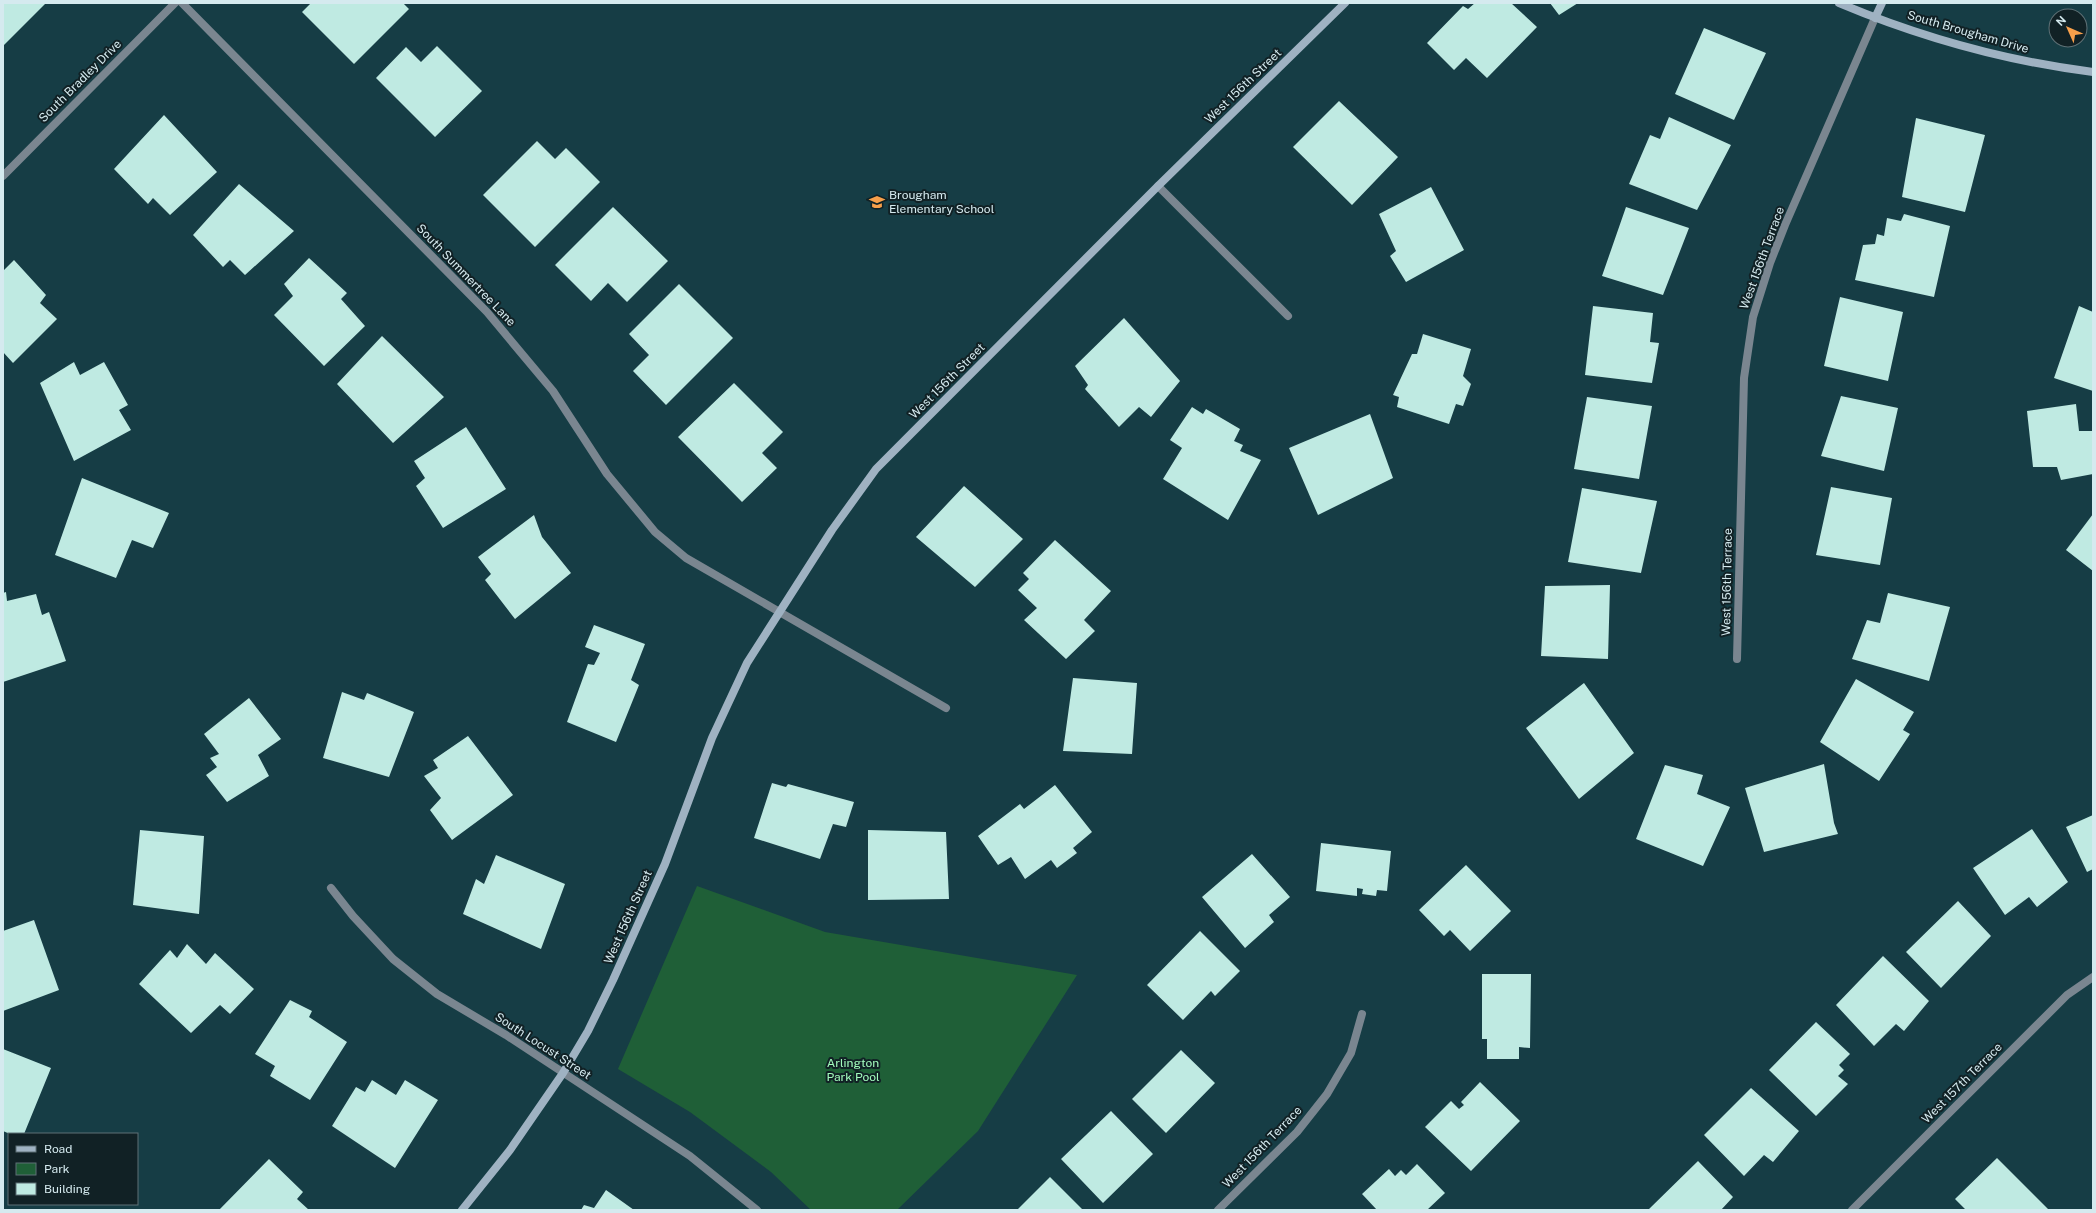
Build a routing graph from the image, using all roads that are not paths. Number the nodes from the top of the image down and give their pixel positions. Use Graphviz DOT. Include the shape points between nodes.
graph roads {
  1 [pos="175,3"];
  2 [pos="182,3"];
  3 [pos="1345,3"];
  4 [pos="1839,3"];
  5 [pos="1882,3"];
  6 [pos="1875,18"];
  7 [pos="2093,72"];
  8 [pos="3,176"];
  9 [pos="1158,186"];
  10 [pos="1288,316"];
  11 [pos="778,612"];
  12 [pos="1737,659"];
  13 [pos="946,708"];
  14 [pos="332,888"];
  15 [pos="2093,977"];
  16 [pos="1362,1014"];
  17 [pos="563,1073"];
  18 [pos="462,1210"];
  19 [pos="757,1210"];
  20 [pos="1218,1210"];
  21 [pos="1852,1210"];
  1 -- 8 [label="street, South Bradley Drive"];
  2 -- 11 [label="street, South Summertree Lane" via="488,312 553,392 607,474 655,532 686,558"];
  3 -- 9 [label="street, West 156th Street"];
  4 -- 6 [label="street, South Brougham Drive"];
  5 -- 6 [label="street, West 156th Terrace"];
  6 -- 7 [label="street, South Brougham Drive" via="2002,57"];
  6 -- 12 [label="street, West 156th Terrace" via="1785,225 1753,318 1744,378"];
  9 -- 10 [label="street"];
  9 -- 11 [label="street, West 156th Street" via="876,469"];
  11 -- 13 [label="street"];
  11 -- 17 [label="street, West 156th Street" via="744,670 712,738 665,864 614,980"];
  14 -- 17 [label="street, South Locust Street" via="353,916 393,960 436,994 506,1035"];
  15 -- 21 [label="street, West 157th Terrace" via="2067,995"];
  16 -- 20 [label="street, West 156th Terrace" via="1351,1053 1327,1094 1297,1132"];
  17 -- 18 [label="street, West 156th Street" via="510,1150"];
  17 -- 19 [label="street, South Locust Street" via="690,1156"];
}
